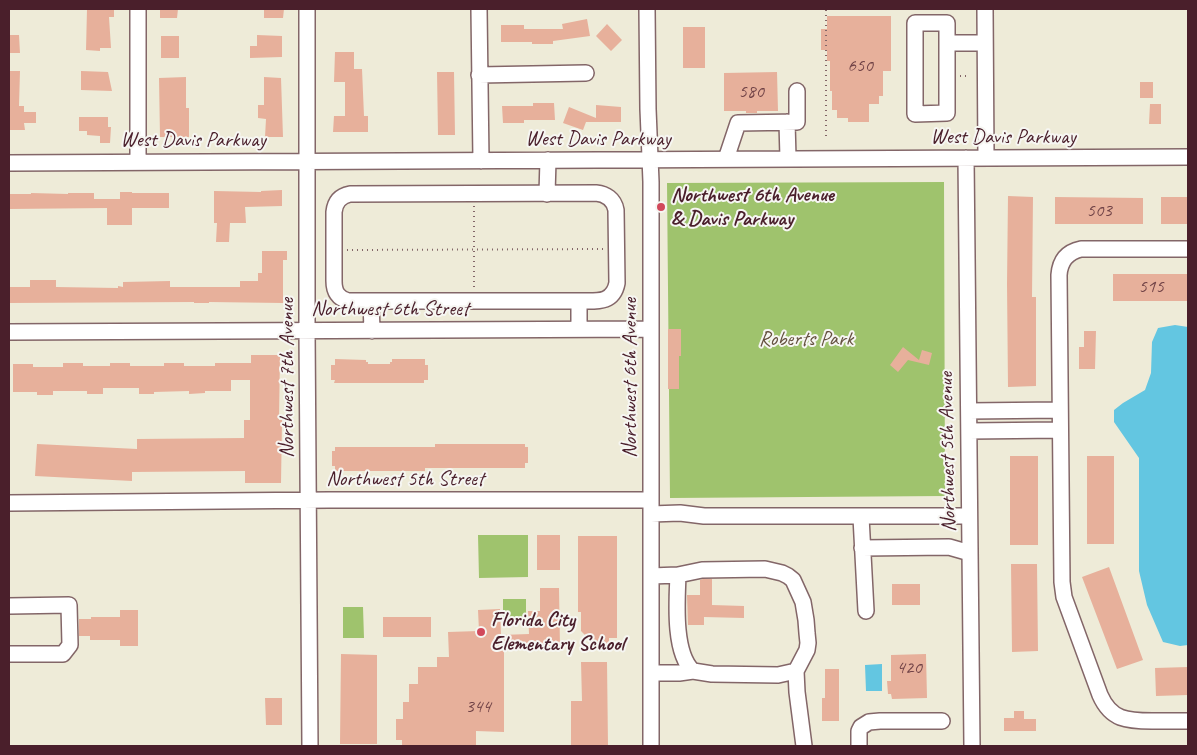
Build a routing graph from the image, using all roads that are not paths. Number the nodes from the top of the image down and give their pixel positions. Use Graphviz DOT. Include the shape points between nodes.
graph roads {
  1 [pos="138,9"];
  2 [pos="308,9"];
  3 [pos="479,9"];
  4 [pos="647,9"];
  5 [pos="985,9"];
  6 [pos="986,43"];
  7 [pos="947,44"];
  8 [pos="586,73"];
  9 [pos="479,74"];
  10 [pos="797,91"];
  11 [pos="788,122"];
  12 [pos="1188,157"];
  13 [pos="788,158"];
  14 [pos="966,158"];
  15 [pos="986,158"];
  16 [pos="650,159"];
  17 [pos="726,159"];
  18 [pos="548,160"];
  19 [pos="308,161"];
  20 [pos="481,161"];
  21 [pos="138,162"];
  22 [pos="9,163"];
  23 [pos="547,194"];
  24 [pos="1188,249"];
  25 [pos="579,301"];
  26 [pos="371,302"];
  27 [pos="579,329"];
  28 [pos="651,329"];
  29 [pos="372,330"];
  30 [pos="307,331"];
  31 [pos="9,332"];
  32 [pos="1060,410"];
  33 [pos="969,411"];
  34 [pos="1060,430"];
  35 [pos="969,431"];
  36 [pos="309,500"];
  37 [pos="9,503"];
  38 [pos="651,507"];
  39 [pos="970,516"];
  40 [pos="862,517"];
  41 [pos="862,548"];
  42 [pos="970,553"];
  43 [pos="678,575"];
  44 [pos="651,576"];
  45 [pos="9,606"];
  46 [pos="866,611"];
  47 [pos="9,654"];
  48 [pos="796,670"];
  49 [pos="694,671"];
  50 [pos="651,673"];
  51 [pos="942,721"];
  52 [pos="1188,721"];
  53 [pos="310,746"];
  54 [pos="651,746"];
  55 [pos="804,746"];
  56 [pos="859,746"];
  57 [pos="972,746"];
  1 -- 21 [label="street"];
  2 -- 19 [label="street, Northwest 7th Avenue"];
  3 -- 9 [label="street"];
  4 -- 16 [label="street, Northwest 6th Avenue"];
  5 -- 6 [label="street"];
  6 -- 7 [label="street"];
  6 -- 15 [label="street"];
  7 -- 7 [label="street" via="947,24 915,24 915,114 947,113"];
  8 -- 9 [label="street"];
  9 -- 20 [label="street"];
  10 -- 11 [label="street" via="797,122"];
  11 -- 13 [label="street"];
  11 -- 17 [label="street" via="738,123"];
  12 -- 15 [label="street, West Davis Parkway"];
  13 -- 14 [label="street, West Davis Parkway"];
  13 -- 17 [label="street, West Davis Parkway"];
  14 -- 15 [label="street, West Davis Parkway"];
  14 -- 33 [label="street, Northwest 5th Avenue"];
  16 -- 17 [label="street, West Davis Parkway"];
  16 -- 18 [label="street, West Davis Parkway"];
  16 -- 28 [label="street, Northwest 6th Avenue"];
  18 -- 20 [label="street, West Davis Parkway"];
  18 -- 23 [label="street"];
  19 -- 20 [label="street, West Davis Parkway"];
  19 -- 21 [label="street, West Davis Parkway"];
  19 -- 30 [label="street, Northwest 7th Avenue"];
  21 -- 22 [label="street, West Davis Parkway"];
  23 -- 25 [label="street" via="601,194 610,198 615,207 617,278 614,292 602,300"];
  23 -- 26 [label="street" via="350,194 341,197 334,212 335,290 344,300"];
  24 -- 32 [label="street" via="1081,249 1064,260 1059,275"];
  25 -- 26 [label="street"];
  25 -- 27 [label="street"];
  26 -- 29 [label="street"];
  27 -- 28 [label="street, Northwest 6th Street"];
  27 -- 29 [label="street, Northwest 6th Street"];
  28 -- 38 [label="street, Northwest 6th Avenue"];
  29 -- 30 [label="street, Northwest 6th Street"];
  30 -- 31 [label="street, Northwest 6th Street"];
  30 -- 36 [label="street, Northwest 7th Avenue"];
  32 -- 33 [label="street"];
  32 -- 34 [label="street"];
  33 -- 35 [label="street, Northwest 5th Avenue"];
  34 -- 35 [label="street"];
  34 -- 52 [label="street" via="1063,589 1100,695 1110,711 1123,719"];
  35 -- 39 [label="street, Northwest 5th Avenue"];
  36 -- 37 [label="street, Northwest 5th Street"];
  36 -- 38 [label="street, Northwest 5th Street"];
  36 -- 53 [label="street, Northwest 7th Avenue"];
  38 -- 40 [label="street, Northwest 5th Street" via="704,516"];
  38 -- 44 [label="street, Northwest 6th Avenue"];
  39 -- 40 [label="street, Northwest 5th Street"];
  39 -- 42 [label="street, Northwest 5th Avenue"];
  40 -- 41 [label="street"];
  41 -- 42 [label="street" via="949,547"];
  41 -- 46 [label="street"];
  42 -- 57 [label="street, Northwest 5th Avenue"];
  43 -- 44 [label="street"];
  43 -- 48 [label="street" via="702,570 758,569 777,571 793,580 806,620 808,643"];
  43 -- 49 [label="street" via="678,632 684,654"];
  44 -- 50 [label="street, Northwest 6th Avenue"];
  45 -- 47 [label="street" via="69,606 70,645 63,654"];
  48 -- 49 [label="street" via="778,675"];
  48 -- 55 [label="street"];
  49 -- 50 [label="street"];
  50 -- 54 [label="street, Northwest 6th Avenue"];
  51 -- 56 [label="street" via="869,722 859,731"];
}
